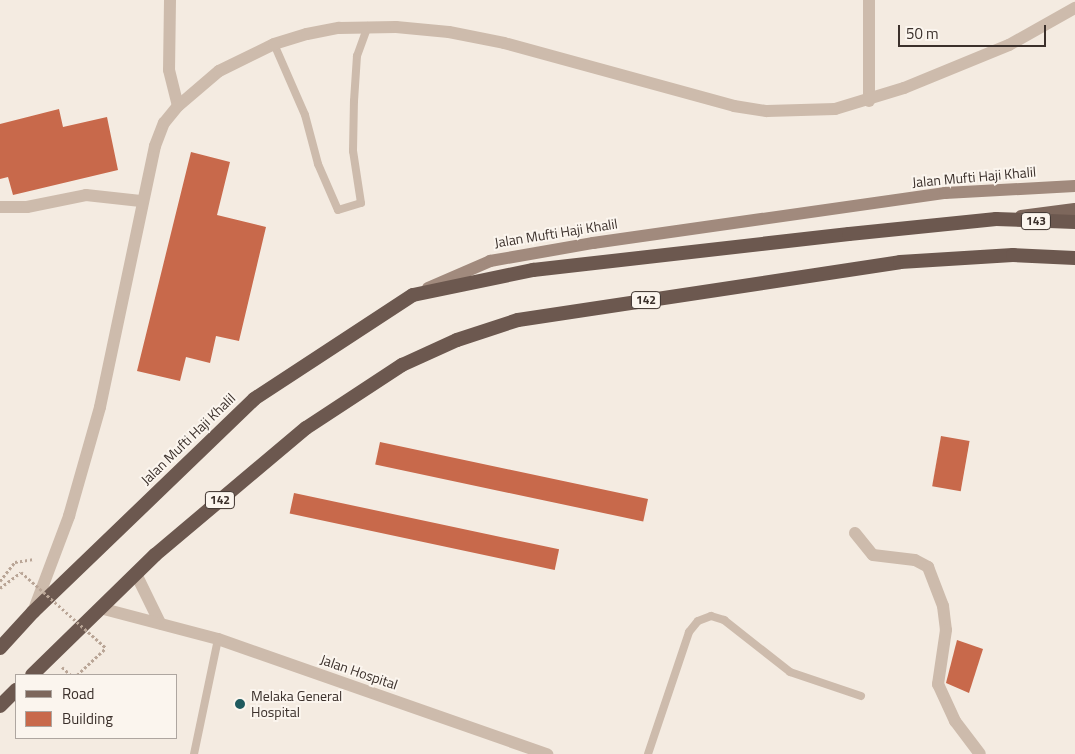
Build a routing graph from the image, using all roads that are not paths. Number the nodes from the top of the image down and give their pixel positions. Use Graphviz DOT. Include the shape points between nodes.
graph roads {
  1 [pos="170,0"];
  2 [pos="869,0"];
  3 [pos="1075,8"];
  4 [pos="368,26"];
  5 [pos="274,44"];
  6 [pos="869,101"];
  7 [pos="178,106"];
  8 [pos="1075,186"];
  9 [pos="141,201"];
  10 [pos="0,207"];
  11 [pos="1075,208"];
  12 [pos="996,219"];
  13 [pos="1075,222"];
  14 [pos="1075,258"];
  15 [pos="412,295"];
  16 [pos="855,533"];
  17 [pos="136,574"];
  18 [pos="100,608"];
  19 [pos="33,612"];
  20 [pos="160,623"];
  21 [pos="218,639"];
  22 [pos="0,648"];
  23 [pos="33,674"];
  24 [pos="15,691"];
  25 [pos="861,696"];
  26 [pos="0,706"];
  27 [pos="194,754"];
  28 [pos="547,754"];
  29 [pos="648,754"];
  30 [pos="980,754"];
  1 -- 7 [label="street" via="169,70"];
  2 -- 6 [label="street"];
  3 -- 6 [label="street" via="1009,45"];
  4 -- 5 [label="street" via="307,34"];
  4 -- 5 [label="lane" via="357,56 354,101 353,151 361,203 338,210 318,164 305,115"];
  4 -- 6 [label="street" via="433,30 504,43 734,106 768,111 835,109"];
  5 -- 7 [label="street" via="220,71"];
  7 -- 9 [label="street" via="164,123 155,146"];
  8 -- 15 [label="main road, Jalan Mufti Haji Khalil" via="944,193 593,243 490,260"];
  9 -- 10 [label="street" via="86,195 27,207"];
  9 -- 19 [label="street" via="100,407 69,516"];
  11 -- 12 [label="main road"];
  12 -- 13 [label="highway, 143"];
  12 -- 15 [label="highway" via="532,270"];
  14 -- 17 [label="highway, 142" via="1013,255 900,262 518,320 457,340 402,365 306,428"];
  15 -- 19 [label="highway, Jalan Mufti Haji Khalil" via="254,399"];
  16 -- 30 [label="street" via="873,555 915,560 928,567 943,606 946,630 938,684 955,721"];
  17 -- 18 [label="highway, 142"];
  17 -- 20 [label="street"];
  18 -- 20 [label="street, Jalan Hospital"];
  18 -- 23 [label="highway, 142"];
  19 -- 22 [label="highway, Jalan Mufti Haji Khalil"];
  20 -- 21 [label="street, Jalan Hospital"];
  21 -- 27 [label="lane"];
  21 -- 28 [label="street, Jalan Hospital"];
  24 -- 26 [label="highway"];
  25 -- 29 [label="lane" via="790,672 724,620 711,616 698,621 689,632"];
}
